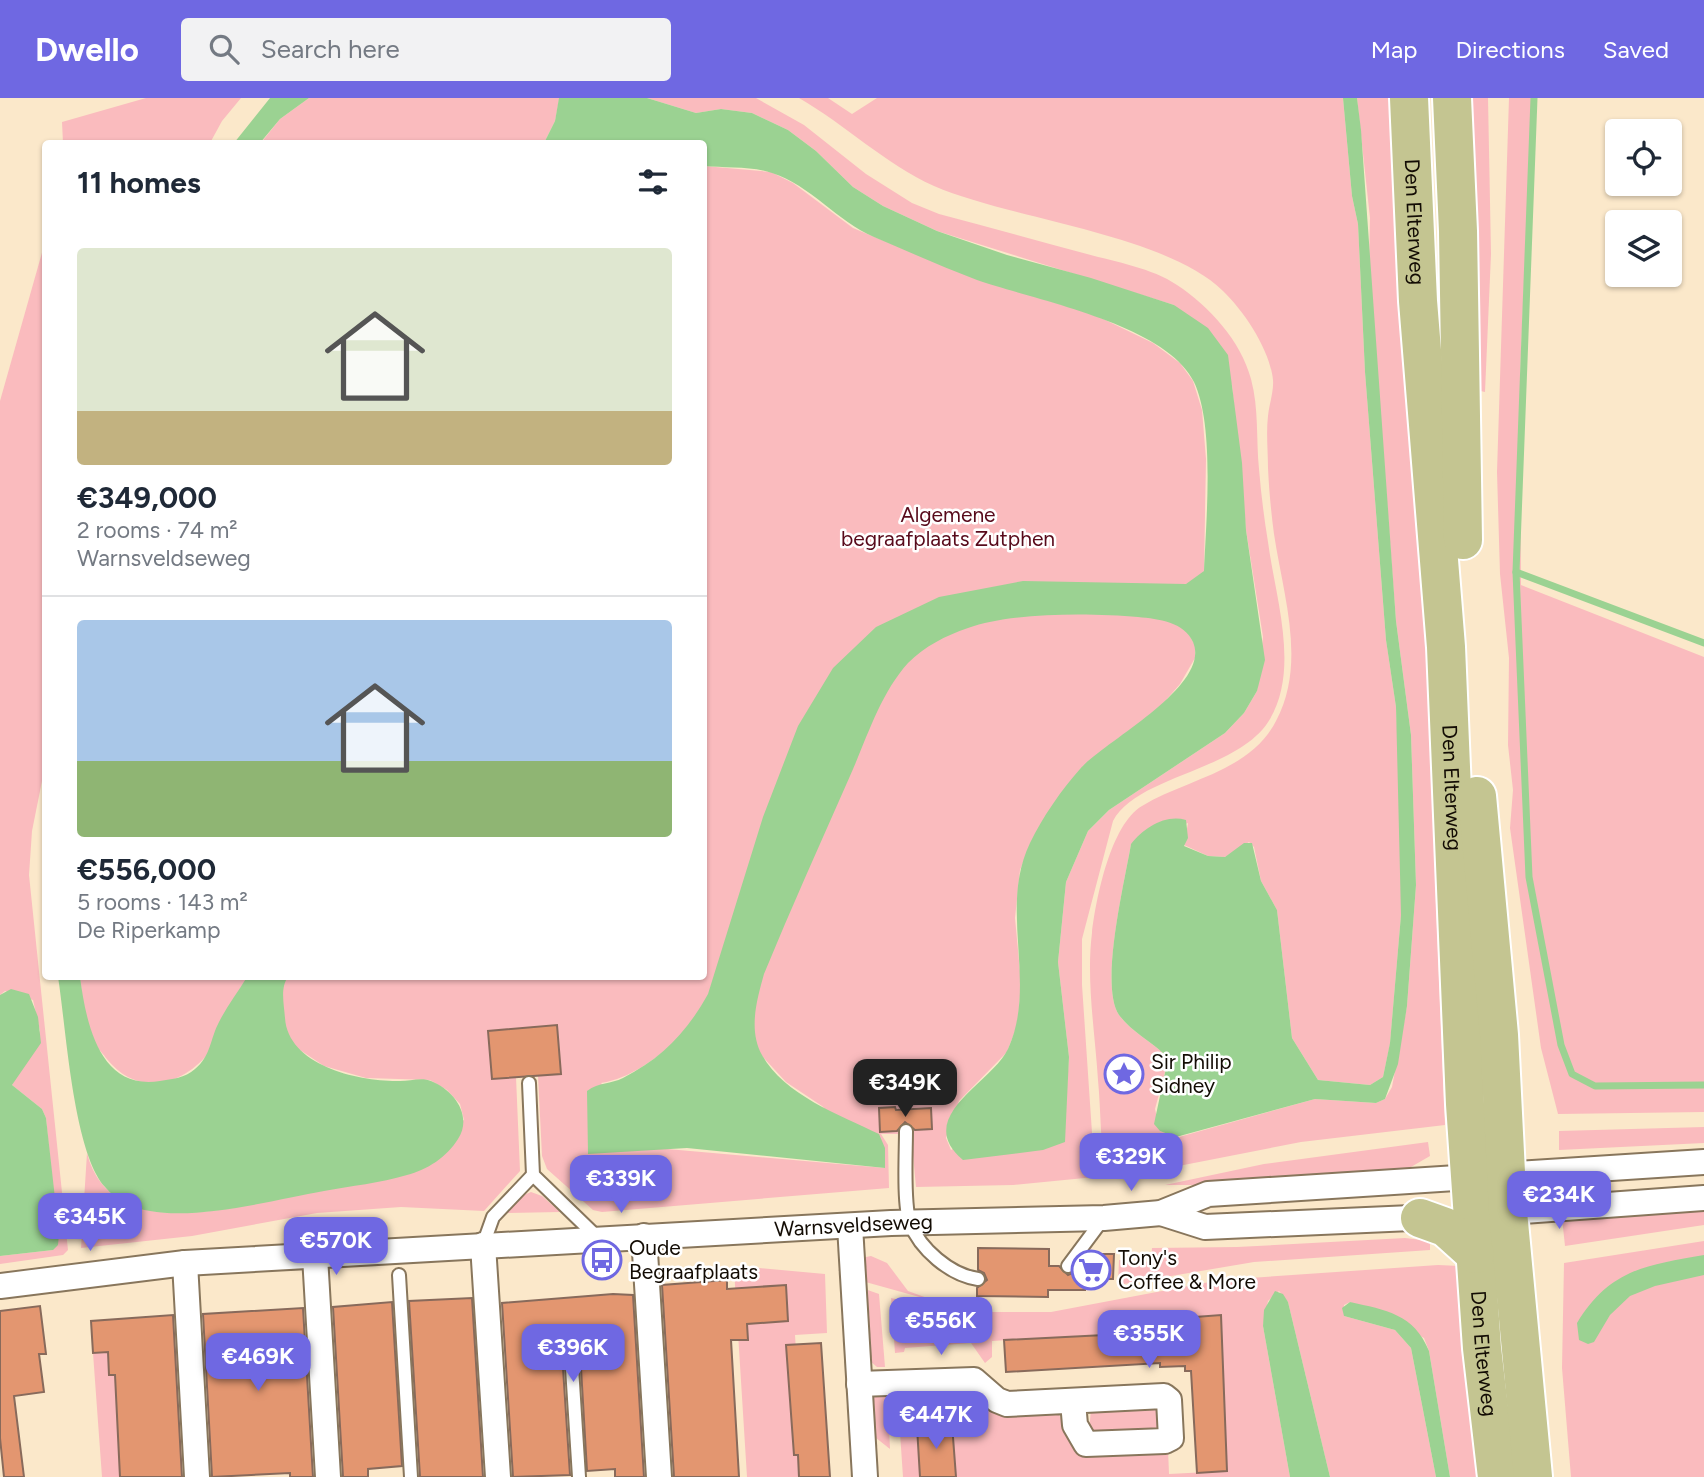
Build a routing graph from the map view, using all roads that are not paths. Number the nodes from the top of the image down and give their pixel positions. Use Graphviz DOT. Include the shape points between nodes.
graph roads {
  1 [pos="1409,98"];
  2 [pos="1452,98"];
  3 [pos="529,1083"];
  4 [pos="906,1131"];
  5 [pos="1704,1162"];
  6 [pos="533,1175"];
  7 [pos="1489,1195"];
  8 [pos="1704,1198"];
  9 [pos="1161,1213"];
  10 [pos="1104,1218"];
  11 [pos="1420,1218"];
  12 [pos="910,1223"];
  13 [pos="850,1226"];
  14 [pos="644,1236"];
  15 [pos="599,1239"];
  16 [pos="483,1245"];
  17 [pos="1475,1254"];
  18 [pos="315,1256"];
  19 [pos="185,1263"];
  20 [pos="1068,1266"];
  21 [pos="399,1275"];
  22 [pos="978,1279"];
  23 [pos="0,1286"];
  24 [pos="571,1352"];
  25 [pos="859,1384"];
  26 [pos="1073,1402"];
  27 [pos="197,1477"];
  28 [pos="328,1477"];
  29 [pos="411,1477"];
  30 [pos="498,1477"];
  31 [pos="579,1477"];
  32 [pos="659,1477"];
  33 [pos="865,1477"];
  34 [pos="1497,1477"];
  35 [pos="1533,1477"];
  1 -- 7 [label="main road, Den Elterweg" via="1418,300 1446,647 1457,951"];
  2 -- 7 [label="main road, Den Elterweg" via="1461,500 1479,833 1499,1035"];
  3 -- 6 [label="lane"];
  4 -- 12 [label="lane"];
  5 -- 7 [label="street"];
  6 -- 15 [label="lane"];
  6 -- 16 [label="lane" via="493,1217"];
  7 -- 8 [label="street"];
  7 -- 9 [label="street, Warnsveldseweg" via="1208,1194"];
  7 -- 11 [label="street, Warnsveldseweg"];
  7 -- 17 [label="main road, Den Elterweg"];
  7 -- 35 [label="main road, Den Elterweg"];
  9 -- 10 [label="street, Warnsveldseweg"];
  9 -- 11 [label="street, Warnsveldseweg" via="1205,1227"];
  10 -- 12 [label="street, Warnsveldseweg"];
  10 -- 20 [label="lane"];
  11 -- 17 [label="main road" via="1457,1234"];
  12 -- 13 [label="street, Warnsveldseweg"];
  12 -- 22 [label="lane" via="951,1272"];
  13 -- 14 [label="street, Warnsveldseweg"];
  13 -- 25 [label="street"];
  14 -- 15 [label="street, Warnsveldseweg"];
  14 -- 32 [label="street"];
  15 -- 16 [label="street, Warnsveldseweg"];
  16 -- 18 [label="street, Warnsveldseweg"];
  16 -- 30 [label="street"];
  17 -- 34 [label="main road, Den Elterweg"];
  18 -- 19 [label="street, Warnsveldseweg"];
  18 -- 28 [label="street"];
  19 -- 23 [label="street, Warnsveldseweg"];
  19 -- 27 [label="street"];
  21 -- 29 [label="lane"];
  24 -- 31 [label="lane"];
  25 -- 26 [label="street" via="961,1378 974,1380 1007,1404"];
  25 -- 33 [label="street"];
}
